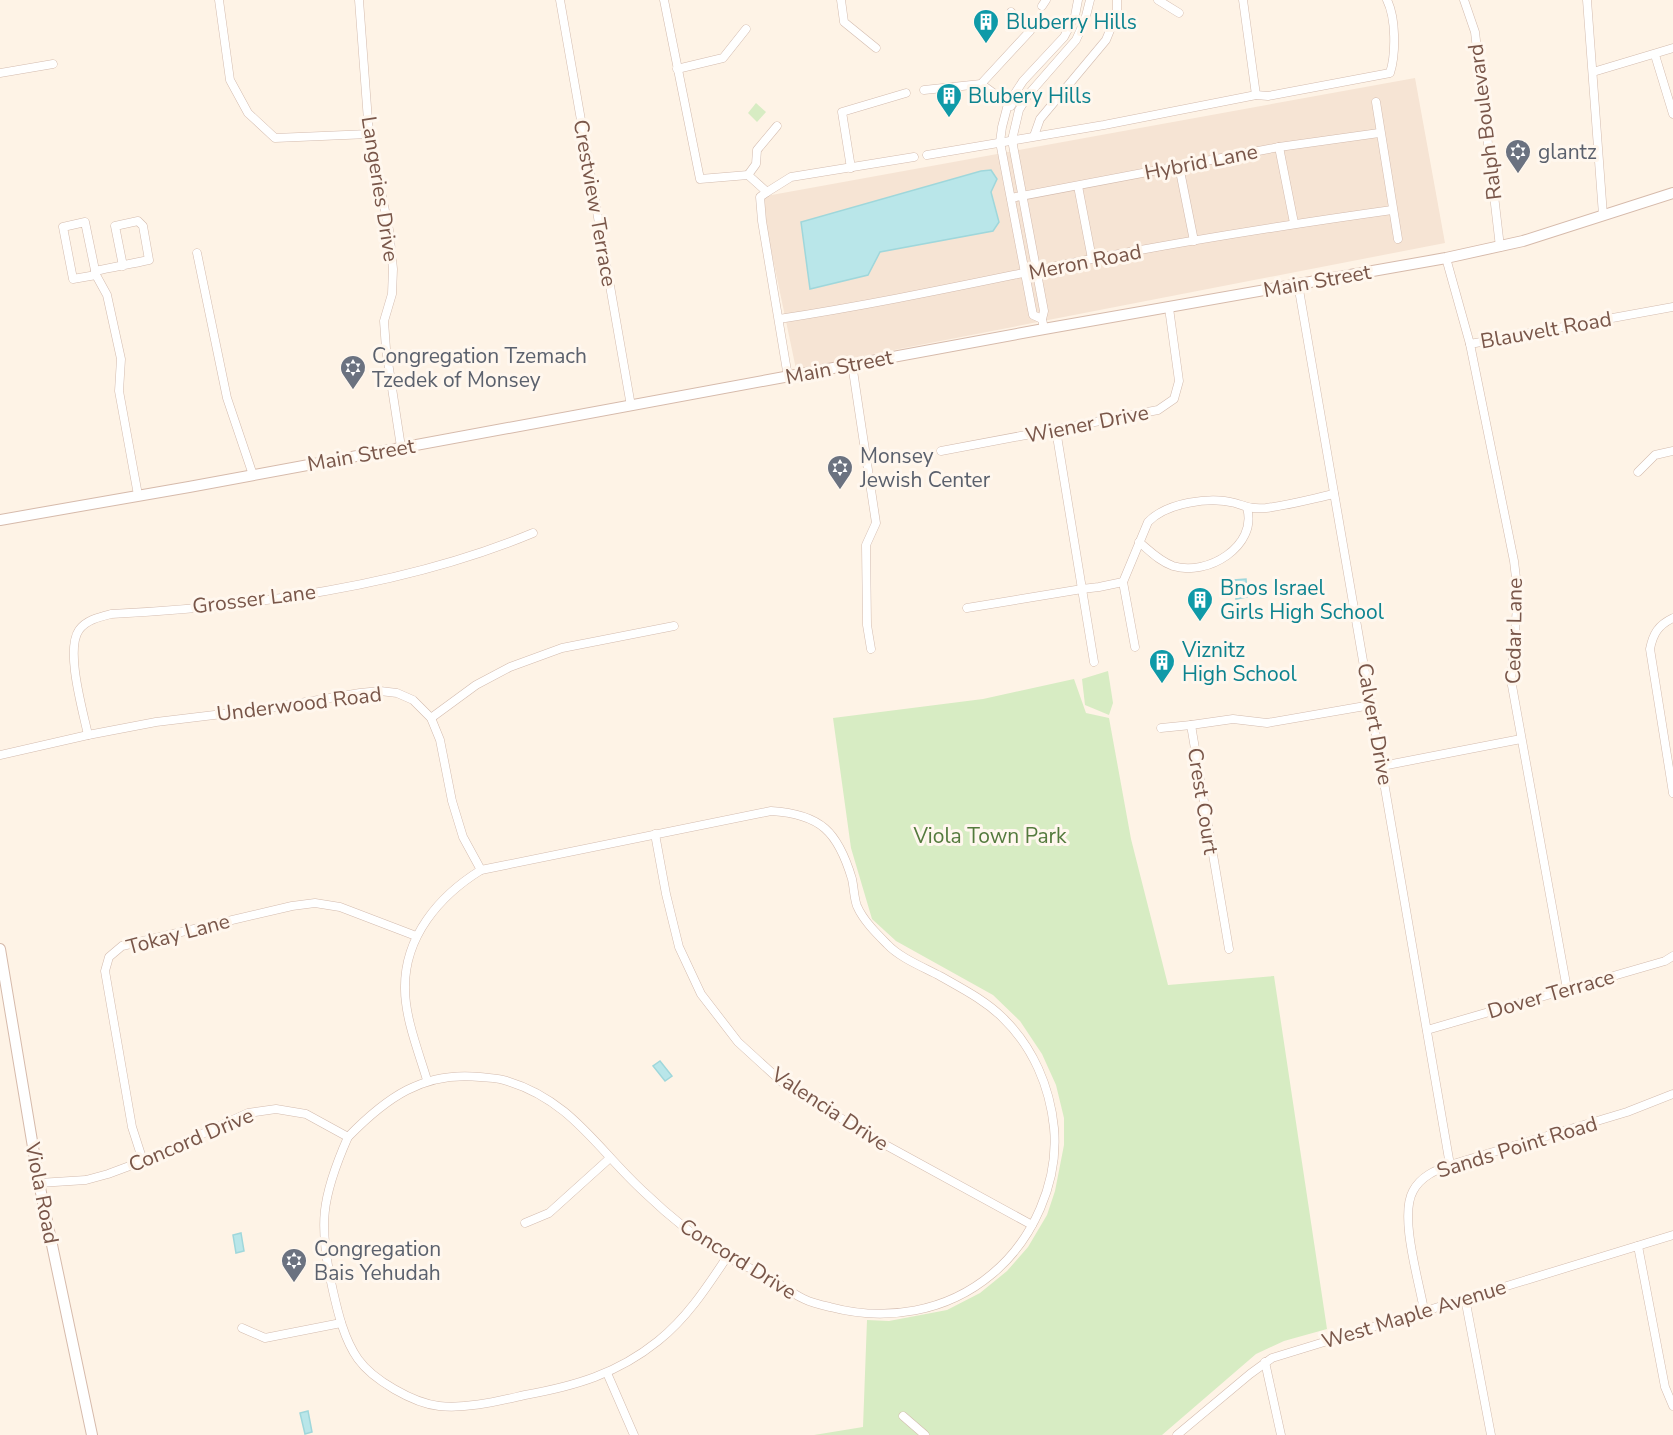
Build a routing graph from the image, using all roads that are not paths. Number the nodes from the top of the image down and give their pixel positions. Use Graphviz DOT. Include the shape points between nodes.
graph roads {
  1 [pos="219,0"];
  2 [pos="359,0"];
  3 [pos="560,0"];
  4 [pos="664,0"];
  5 [pos="841,0"];
  6 [pos="1078,0"];
  7 [pos="1090,0"];
  8 [pos="1117,0"];
  9 [pos="1158,0"];
  10 [pos="1243,0"];
  11 [pos="1387,0"];
  12 [pos="1464,0"];
  13 [pos="1587,0"];
  14 [pos="1011,12"];
  15 [pos="1179,13"];
  16 [pos="746,29"];
  17 [pos="876,48"];
  18 [pos="1673,48"];
  19 [pos="1655,55"];
  20 [pos="53,64"];
  21 [pos="677,69"];
  22 [pos="1593,72"];
  23 [pos="0,73"];
  24 [pos="981,84"];
  25 [pos="924,90"];
  26 [pos="906,93"];
  27 [pos="1256,95"];
  28 [pos="1376,102"];
  29 [pos="1008,104"];
  30 [pos="1019,110"];
  31 [pos="1671,116"];
  32 [pos="777,126"];
  33 [pos="1379,133"];
  34 [pos="369,134"];
  35 [pos="1034,136"];
  36 [pos="1012,140"];
  37 [pos="1000,142"];
  38 [pos="1279,147"];
  39 [pos="927,155"];
  40 [pos="914,157"];
  41 [pos="1179,166"];
  42 [pos="851,168"];
  43 [pos="748,175"];
  44 [pos="1078,186"];
  45 [pos="1673,193"];
  46 [pos="764,195"];
  47 [pos="1023,195"];
  48 [pos="1011,198"];
  49 [pos="1392,210"];
  50 [pos="1603,215"];
  51 [pos="1294,224"];
  52 [pos="1398,239"];
  53 [pos="1194,241"];
  54 [pos="1500,246"];
  55 [pos="197,253"];
  56 [pos="1446,258"];
  57 [pos="1092,259"];
  58 [pos="123,266"];
  59 [pos="1036,271"];
  60 [pos="96,273"];
  61 [pos="1024,274"];
  62 [pos="1298,284"];
  63 [pos="1673,307"];
  64 [pos="1169,308"];
  65 [pos="779,319"];
  66 [pos="1043,324"];
  67 [pos="1470,344"];
  68 [pos="852,364"];
  69 [pos="788,377"];
  70 [pos="631,406"];
  71 [pos="1056,430"];
  72 [pos="401,447"];
  73 [pos="941,451"];
  74 [pos="1673,451"];
  75 [pos="1638,472"];
  76 [pos="253,475"];
  77 [pos="1334,494"];
  78 [pos="138,495"];
  79 [pos="1247,508"];
  80 [pos="0,520"];
  81 [pos="532,533"];
  82 [pos="1140,542"];
  83 [pos="1123,582"];
  84 [pos="1082,589"];
  85 [pos="967,608"];
  86 [pos="1673,618"];
  87 [pos="674,626"];
  88 [pos="1135,647"];
  89 [pos="871,649"];
  90 [pos="1094,662"];
  91 [pos="1371,705"];
  92 [pos="431,718"];
  93 [pos="1191,725"];
  94 [pos="1161,728"];
  95 [pos="88,735"];
  96 [pos="1521,739"];
  97 [pos="0,755"];
  98 [pos="1382,766"];
  99 [pos="1673,793"];
  100 [pos="655,834"];
  101 [pos="481,870"];
  102 [pos="416,936"];
  103 [pos="0,949"];
  104 [pos="1229,949"];
  105 [pos="1673,956"];
  106 [pos="1566,989"];
  107 [pos="1428,1029"];
  108 [pos="427,1080"];
  109 [pos="1673,1094"];
  110 [pos="348,1137"];
  111 [pos="610,1158"];
  112 [pos="143,1161"];
  113 [pos="1450,1165"];
  114 [pos="39,1183"];
  115 [pos="525,1223"];
  116 [pos="1032,1225"];
  117 [pos="1673,1235"];
  118 [pos="1638,1246"];
  119 [pos="727,1257"];
  120 [pos="1465,1298"];
  121 [pos="1424,1310"];
  122 [pos="341,1323"];
  123 [pos="243,1328"];
  124 [pos="1265,1362"];
  125 [pos="607,1373"];
  126 [pos="1673,1406"];
  127 [pos="903,1416"];
  128 [pos="92,1435"];
  129 [pos="634,1435"];
  130 [pos="925,1435"];
  131 [pos="1177,1435"];
  132 [pos="1281,1435"];
  133 [pos="1491,1435"];
  1 -- 34 [label="street" via="230,80 249,113 275,138"];
  2 -- 34 [label="street, Langeries Drive"];
  3 -- 70 [label="street, Crestview Terrace"];
  4 -- 21 [label="street"];
  5 -- 17 [label="street" via="844,22"];
  6 -- 29 [label="street" via="1064,38 1023,81"];
  7 -- 30 [label="street" via="1076,40 1028,94"];
  8 -- 35 [label="street" via="1117,13 1106,40 1040,119"];
  9 -- 15 [label="street"];
  10 -- 27 [label="street"];
  11 -- 27 [label="street" via="1392,10 1394,61 1390,73"];
  12 -- 54 [label="street, Ralph Boulevard" via="1475,32"];
  13 -- 22 [label="street"];
  14 -- 24 [label="street" via="1030,31"];
  16 -- 21 [label="street" via="723,58"];
  18 -- 19 [label="street"];
  19 -- 22 [label="street"];
  19 -- 31 [label="street"];
  20 -- 23 [label="street"];
  21 -- 43 [label="street" via="700,179"];
  22 -- 50 [label="street"];
  24 -- 25 [label="street"];
  24 -- 29 [label="street"];
  26 -- 42 [label="street" via="842,112"];
  27 -- 35 [label="street"];
  28 -- 33 [label="street"];
  29 -- 30 [label="street"];
  29 -- 37 [label="street"];
  30 -- 36 [label="street"];
  32 -- 43 [label="street" via="757,150 756,164"];
  33 -- 38 [label="street, Hybrid Lane"];
  33 -- 49 [label="street"];
  34 -- 72 [label="street, Langeries Drive" via="393,269 392,294 384,321"];
  35 -- 36 [label="street"];
  36 -- 37 [label="street"];
  36 -- 47 [label="street"];
  37 -- 39 [label="street"];
  37 -- 48 [label="street"];
  38 -- 41 [label="street, Hybrid Lane"];
  38 -- 51 [label="street"];
  40 -- 42 [label="street"];
  41 -- 44 [label="street, Hybrid Lane"];
  41 -- 53 [label="street"];
  42 -- 46 [label="street" via="791,177"];
  43 -- 46 [label="street"];
  44 -- 47 [label="street, Hybrid Lane"];
  44 -- 57 [label="street"];
  45 -- 50 [label="main road, Main Street"];
  46 -- 65 [label="street" via="762,221"];
  47 -- 48 [label="street, Hybrid Lane"];
  47 -- 59 [label="street"];
  48 -- 61 [label="street"];
  49 -- 51 [label="street, Meron Road"];
  49 -- 52 [label="street"];
  50 -- 54 [label="main road, Main Street"];
  51 -- 53 [label="street, Meron Road"];
  53 -- 57 [label="street, Meron Road"];
  54 -- 56 [label="main road, Main Street"];
  55 -- 76 [label="street" via="227,398"];
  56 -- 62 [label="main road, Main Street"];
  56 -- 67 [label="street, Blauvelt Road"];
  57 -- 59 [label="street, Meron Road"];
  58 -- 58 [label="street" via="149,260 143,226 138,221 115,226"];
  58 -- 60 [label="street"];
  59 -- 61 [label="street, Meron Road"];
  59 -- 66 [label="street"];
  60 -- 60 [label="street" via="74,279 63,227 85,222"];
  60 -- 78 [label="street" via="107,295 121,359 119,391"];
  61 -- 65 [label="street, Meron Road"];
  61 -- 66 [label="street" via="1033,315"];
  62 -- 64 [label="main road, Main Street"];
  62 -- 77 [label="street, Calvert Drive"];
  63 -- 67 [label="street, Blauvelt Road"];
  64 -- 66 [label="main road, Main Street"];
  64 -- 71 [label="street, Wiener Drive" via="1179,381 1174,399 1158,410"];
  65 -- 69 [label="street"];
  66 -- 68 [label="main road, Main Street"];
  67 -- 96 [label="street, Cedar Lane" via="1514,561 1518,595 1511,680"];
  68 -- 69 [label="main road, Main Street"];
  68 -- 89 [label="street" via="876,523 866,545"];
  69 -- 70 [label="main road, Main Street"];
  70 -- 72 [label="main road, Main Street"];
  71 -- 73 [label="street, Wiener Drive"];
  71 -- 84 [label="street"];
  72 -- 76 [label="main road, Main Street"];
  74 -- 75 [label="street" via="1654,455"];
  76 -- 78 [label="main road, Main Street"];
  77 -- 79 [label="street" via="1266,508"];
  77 -- 91 [label="street, Calvert Drive"];
  78 -- 80 [label="main road, Main Street"];
  79 -- 82 [label="street" via="1218,500 1166,509 1148,522"];
  79 -- 82 [label="street" via="1250,519 1242,541 1210,564 1174,566 1156,557"];
  81 -- 95 [label="street, Grosser Lane" via="404,575 238,603 92,619 79,629 73,641"];
  82 -- 83 [label="street"];
  83 -- 84 [label="street"];
  83 -- 88 [label="street"];
  84 -- 85 [label="street"];
  84 -- 90 [label="street"];
  86 -- 99 [label="street" via="1659,626 1650,650"];
  87 -- 92 [label="street" via="562,648 510,667"];
  91 -- 93 [label="street, Crest Court" via="1267,723 1233,718"];
  91 -- 98 [label="street, Calvert Drive"];
  92 -- 95 [label="street, Underwood Road" via="413,700 380,691"];
  92 -- 101 [label="street, Underwood Road" via="440,740 452,801"];
  93 -- 94 [label="street"];
  93 -- 104 [label="street, Crest Court"];
  95 -- 97 [label="street, Underwood Road"];
  96 -- 98 [label="street"];
  96 -- 106 [label="street, Cedar Lane"];
  98 -- 107 [label="street, Calvert Drive"];
  100 -- 101 [label="street"];
  100 -- 116 [label="street, Valencia Drive" via="679,947 701,994 738,1042 784,1084"];
  100 -- 116 [label="street, Concord Drive" via="771,811 811,818 831,832 844,856 857,907 872,928 892,949 1002,1016 1025,1044 1041,1074 1052,1104 1055,1139 1048,1189"];
  101 -- 102 [label="street" via="439,902"];
  102 -- 108 [label="street" via="406,965 404,991"];
  102 -- 112 [label="street, Tokay Lane" via="315,903 122,946 109,957 105,971 132,1127"];
  103 -- 114 [label="main road, Viola Road"];
  105 -- 106 [label="street, Dover Terrace" via="1665,962"];
  106 -- 107 [label="street, Dover Terrace"];
  107 -- 113 [label="street, Calvert Drive"];
  108 -- 110 [label="street, Concord Drive" via="395,1095"];
  108 -- 111 [label="street, Concord Drive" via="463,1075 503,1080 535,1090 570,1114"];
  109 -- 113 [label="street, Sands Point Road" via="1609,1118"];
  110 -- 112 [label="street, Concord Drive" via="306,1114 276,1109 248,1113"];
  110 -- 122 [label="street" via="326,1197 323,1225 326,1258"];
  111 -- 115 [label="street" via="549,1213"];
  111 -- 119 [label="street, Concord Drive" via="680,1224"];
  112 -- 114 [label="street, Concord Drive" via="86,1179"];
  113 -- 121 [label="street, Sands Point Road" via="1423,1178 1409,1201 1408,1223"];
  114 -- 128 [label="main road, Viola Road"];
  116 -- 119 [label="street, Concord Drive" via="1008,1261 958,1297 926,1309 889,1314 851,1312 805,1300"];
  117 -- 118 [label="street, West Maple Avenue"];
  118 -- 120 [label="street, West Maple Avenue"];
  118 -- 126 [label="street" via="1665,1387"];
  119 -- 125 [label="street" via="697,1303 659,1341"];
  120 -- 121 [label="street, West Maple Avenue"];
  120 -- 133 [label="street"];
  121 -- 124 [label="street, West Maple Avenue" via="1295,1349"];
  122 -- 123 [label="street" via="265,1338"];
  122 -- 125 [label="street" via="358,1359 387,1384 412,1399 439,1406 482,1404 558,1389"];
  124 -- 131 [label="street, West Maple Avenue"];
  124 -- 132 [label="street"];
  125 -- 129 [label="street"];
  127 -- 130 [label="street"];
}
